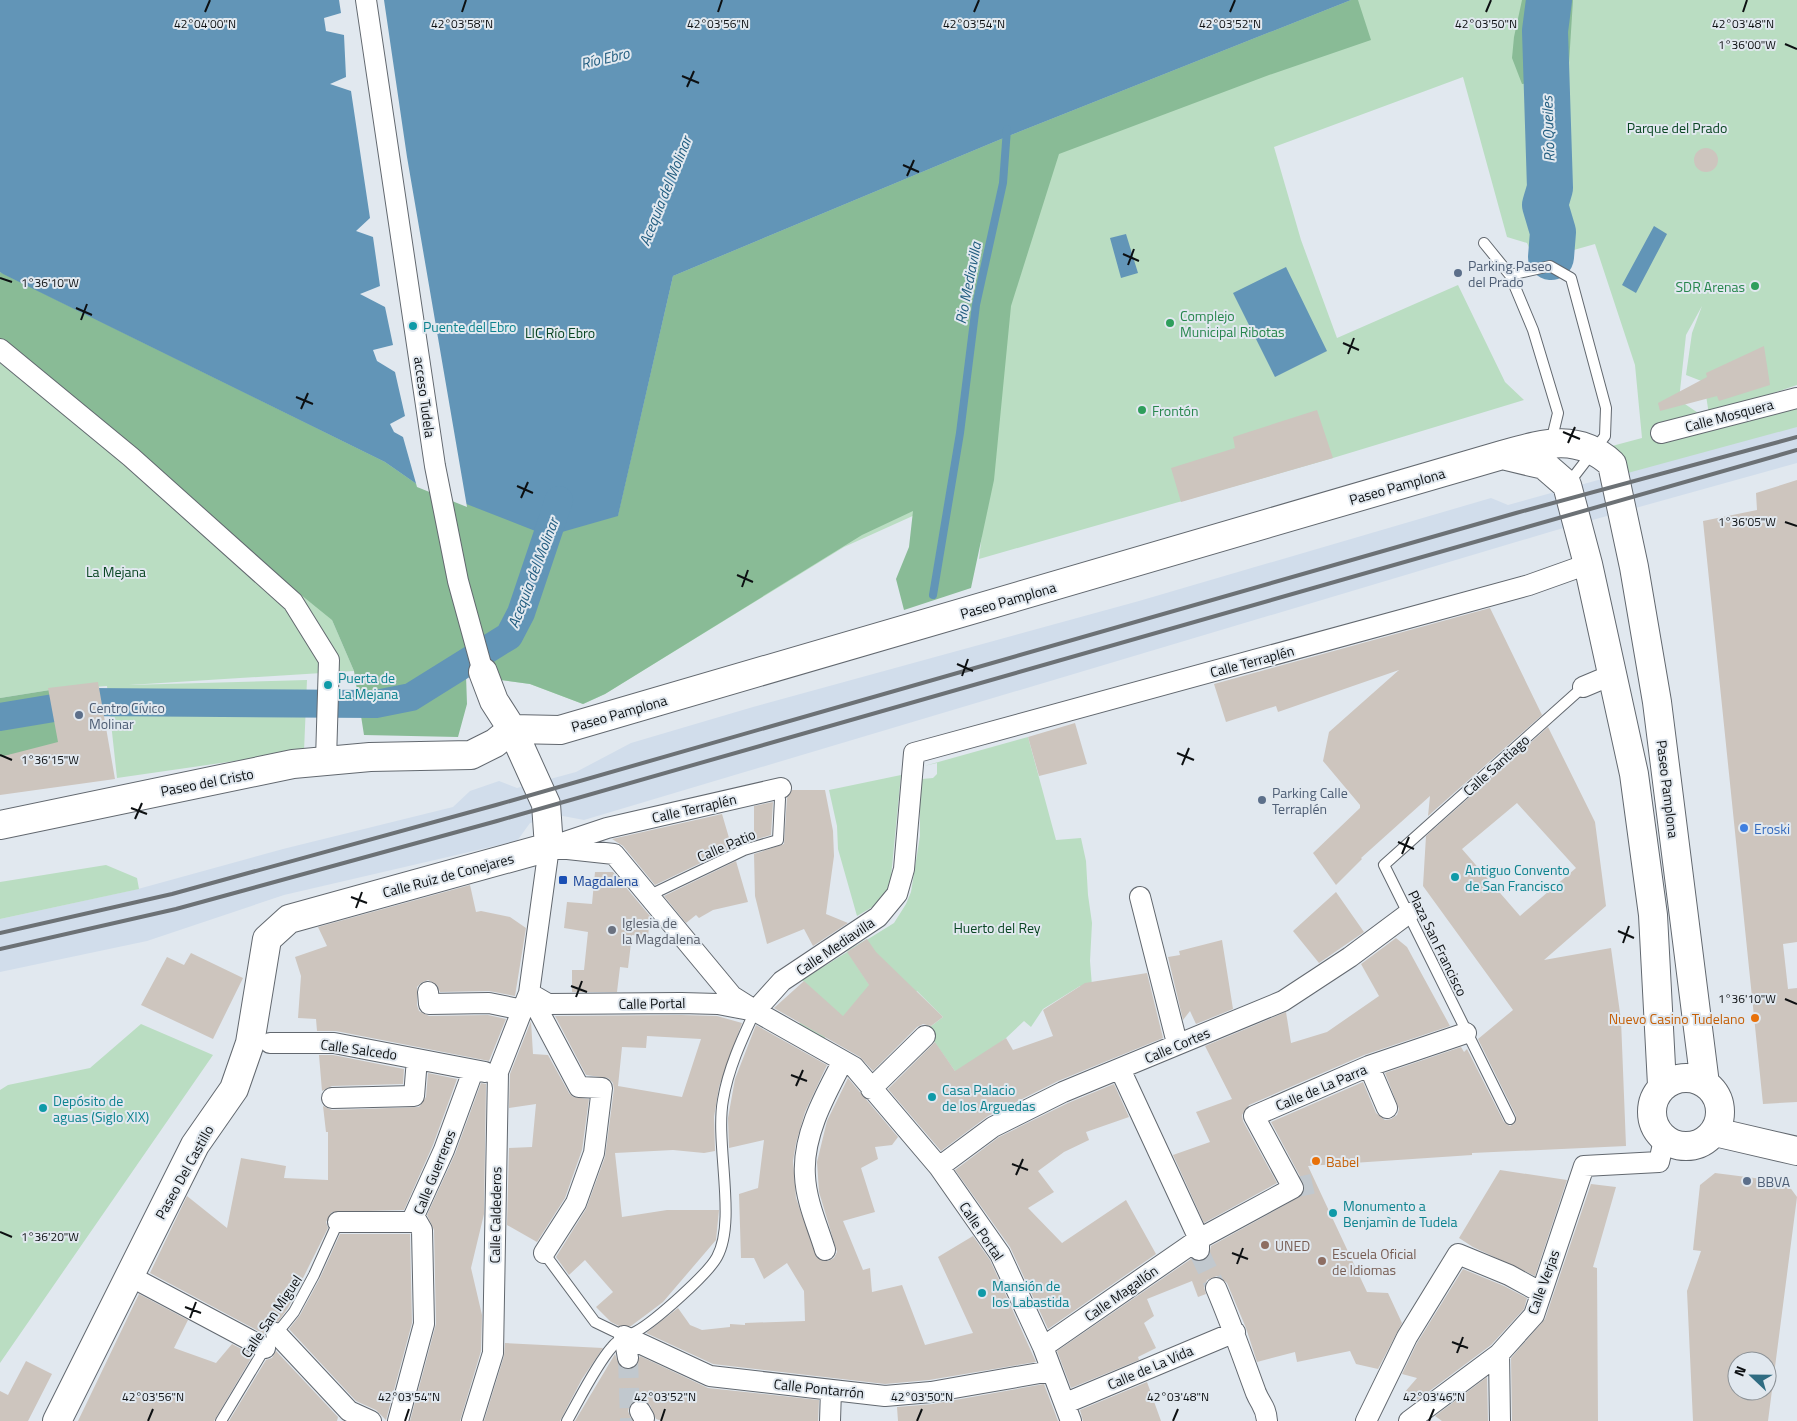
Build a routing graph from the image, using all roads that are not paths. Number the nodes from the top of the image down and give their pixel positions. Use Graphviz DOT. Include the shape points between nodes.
graph roads {
  1 [pos="366,0"];
  2 [pos="1484,243"];
  3 [pos="1510,275"];
  4 [pos="0,349"];
  5 [pos="1797,398"];
  6 [pos="1661,433"];
  7 [pos="1594,451"];
  8 [pos="1548,453"];
  9 [pos="1567,485"];
  10 [pos="1588,564"];
  11 [pos="483,672"];
  12 [pos="1614,674"];
  13 [pos="1583,688"];
  14 [pos="512,729"];
  15 [pos="914,753"];
  16 [pos="326,760"];
  17 [pos="781,794"];
  18 [pos="0,824"];
  19 [pos="549,847"];
  20 [pos="1384,865"];
  21 [pos="648,896"];
  22 [pos="1140,897"];
  23 [pos="1409,913"];
  24 [pos="289,919"];
  25 [pos="428,992"];
  26 [pos="526,1002"];
  27 [pos="755,1011"];
  28 [pos="1466,1033"];
  29 [pos="925,1036"];
  30 [pos="270,1043"];
  31 [pos="1177,1043"];
  32 [pos="417,1059"];
  33 [pos="843,1061"];
  34 [pos="1369,1066"];
  35 [pos="1120,1069"];
  36 [pos="473,1071"];
  37 [pos="498,1072"];
  38 [pos="1705,1084"];
  39 [pos="1662,1085"];
  40 [pos="871,1089"];
  41 [pos="332,1098"];
  42 [pos="1387,1108"];
  43 [pos="1510,1119"];
  44 [pos="1715,1132"];
  45 [pos="1662,1151"];
  46 [pos="1797,1151"];
  47 [pos="938,1166"];
  48 [pos="1293,1188"];
  49 [pos="338,1222"];
  50 [pos="416,1222"];
  51 [pos="1199,1246"];
  52 [pos="825,1250"];
  53 [pos="544,1253"];
  54 [pos="141,1282"];
  55 [pos="1216,1288"];
  56 [pos="1540,1292"];
  57 [pos="1235,1332"];
  58 [pos="624,1336"];
  59 [pos="271,1340"];
  60 [pos="1043,1347"];
  61 [pos="1499,1354"];
  62 [pos="628,1358"];
  63 [pos="1051,1371"];
  64 [pos="831,1390"];
  65 [pos="1068,1412"];
  66 [pos="56,1421"];
  67 [pos="221,1421"];
  68 [pos="371,1421"];
  69 [pos="398,1421"];
  70 [pos="472,1421"];
  71 [pos="566,1421"];
  72 [pos="830,1421"];
  73 [pos="1267,1421"];
  74 [pos="1366,1421"];
  75 [pos="1409,1421"];
  76 [pos="1500,1421"];
  1 -- 11 [label="street, acceso Tudela" via="435,466 458,581"];
  2 -- 3 [label="lane"];
  3 -- 7 [label="lane" via="1550,266 1571,278 1606,408 1605,436"];
  3 -- 8 [label="lane" via="1533,330 1558,413"];
  4 -- 16 [label="street" via="131,457 293,602 329,660"];
  5 -- 6 [label="street, Calle Mosquera"];
  7 -- 8 [label="main road, Paseo Pamplona" via="1580,446"];
  7 -- 9 [label="lane"];
  7 -- 38 [label="main road, Paseo Pamplona" via="1612,464 1634,567 1657,702"];
  8 -- 9 [label="main road"];
  8 -- 14 [label="main road, Paseo Pamplona" via="1502,455 560,730"];
  9 -- 10 [label="main road"];
  10 -- 12 [label="main road"];
  10 -- 15 [label="street, Calle Terraplén" via="1529,585"];
  11 -- 14 [label="main road, Calle Caldederos" via="494,701"];
  12 -- 13 [label="street, Calle Santiago"];
  12 -- 39 [label="main road" via="1634,774 1654,915"];
  13 -- 20 [label="lane, Calle Santiago"];
  14 -- 16 [label="main road, Paseo del Cristo" via="471,755"];
  14 -- 19 [label="main road, Calle Caldederos" via="546,804"];
  15 -- 27 [label="street, Calle Mediavilla" via="904,869 897,894 878,917 782,981"];
  16 -- 18 [label="main road, Paseo del Cristo"];
  17 -- 19 [label="street, Calle Terraplén" via="607,828"];
  17 -- 21 [label="lane, Calle Patio" via="778,840 744,850"];
  19 -- 21 [label="street" via="614,854"];
  19 -- 24 [label="main road, Calle Ruiz de Conejares"];
  19 -- 26 [label="street, Calle Caldederos"];
  20 -- 23 [label="lane, Plaza San Francisco"];
  21 -- 27 [label="street" via="732,996"];
  22 -- 31 [label="street"];
  23 -- 28 [label="lane, Plaza San Francisco"];
  23 -- 31 [label="street, Calle Cortes" via="1283,1001"];
  24 -- 66 [label="main road, Paseo Del Castillo" via="267,939 250,1043 234,1089 195,1145"];
  25 -- 26 [label="street" via="429,1004"];
  26 -- 27 [label="street, Calle Portal" via="681,1002"];
  26 -- 37 [label="street, Calle Caldederos"];
  26 -- 53 [label="street" via="579,1087 602,1088 594,1153 576,1203"];
  27 -- 33 [label="street, Calle Portal"];
  27 -- 58 [label="lane" via="738,1047 722,1100 726,1230 717,1258 676,1302 638,1331"];
  28 -- 34 [label="street, Calle de La Parra"];
  28 -- 43 [label="lane, Plaza San Francisco"];
  29 -- 40 [label="street"];
  30 -- 32 [label="street, Calle Salcedo" via="334,1043"];
  31 -- 35 [label="street, Calle Cortes"];
  32 -- 36 [label="street, Calle Salcedo"];
  32 -- 41 [label="street, Calle Salcedo" via="414,1096"];
  33 -- 40 [label="street, Calle Portal" via="854,1067"];
  33 -- 52 [label="street" via="823,1099 809,1138 804,1175"];
  34 -- 42 [label="street"];
  34 -- 48 [label="street, Calle de La Parra" via="1254,1116"];
  35 -- 47 [label="street, Calle Cortes" via="1063,1092 993,1127"];
  35 -- 51 [label="street"];
  36 -- 37 [label="street, Calle Salcedo"];
  36 -- 50 [label="street, Calle Guerreros" via="444,1150 414,1216"];
  37 -- 70 [label="street, Calle Caldederos" via="493,1352"];
  38 -- 39 [label="main road" via="1682,1078"];
  38 -- 44 [label="main road" via="1717,1097 1720,1108"];
  39 -- 45 [label="main road" via="1652,1104 1651,1115"];
  40 -- 47 [label="street, Calle Portal"];
  44 -- 45 [label="main road" via="1704,1142"];
  44 -- 46 [label="main road"];
  45 -- 56 [label="street, Calle Verjas" via="1584,1166"];
  47 -- 60 [label="street, Calle Portal" via="1000,1254"];
  48 -- 51 [label="street, Calle Magallón"];
  49 -- 50 [label="street"];
  49 -- 59 [label="lane, Calle San Miguel" via="294,1312"];
  50 -- 69 [label="street, Calle Guerreros" via="422,1230 424,1324"];
  51 -- 60 [label="street, Calle Magallón"];
  53 -- 58 [label="lane, Calle Pontarrón" via="595,1322"];
  54 -- 59 [label="street"];
  55 -- 57 [label="street"];
  56 -- 61 [label="street, Calle Verjas" via="1534,1315"];
  56 -- 74 [label="street" via="1458,1254 1403,1345"];
  57 -- 65 [label="street, Calle de La Vida"];
  57 -- 73 [label="street" via="1257,1396 1266,1409"];
  58 -- 62 [label="street"];
  58 -- 64 [label="street, Calle Pontarrón" via="710,1376"];
  58 -- 71 [label="lane" via="612,1347"];
  59 -- 67 [label="lane, Calle San Miguel"];
  59 -- 68 [label="street" via="349,1410"];
  60 -- 63 [label="street, Calle Portal"];
  61 -- 75 [label="street, Calle Verjas"];
  61 -- 76 [label="street"];
  63 -- 64 [label="street, Calle Pontarrón" via="923,1393 885,1396"];
  63 -- 65 [label="street, Calle Portal"];
  64 -- 72 [label="street"];
}
